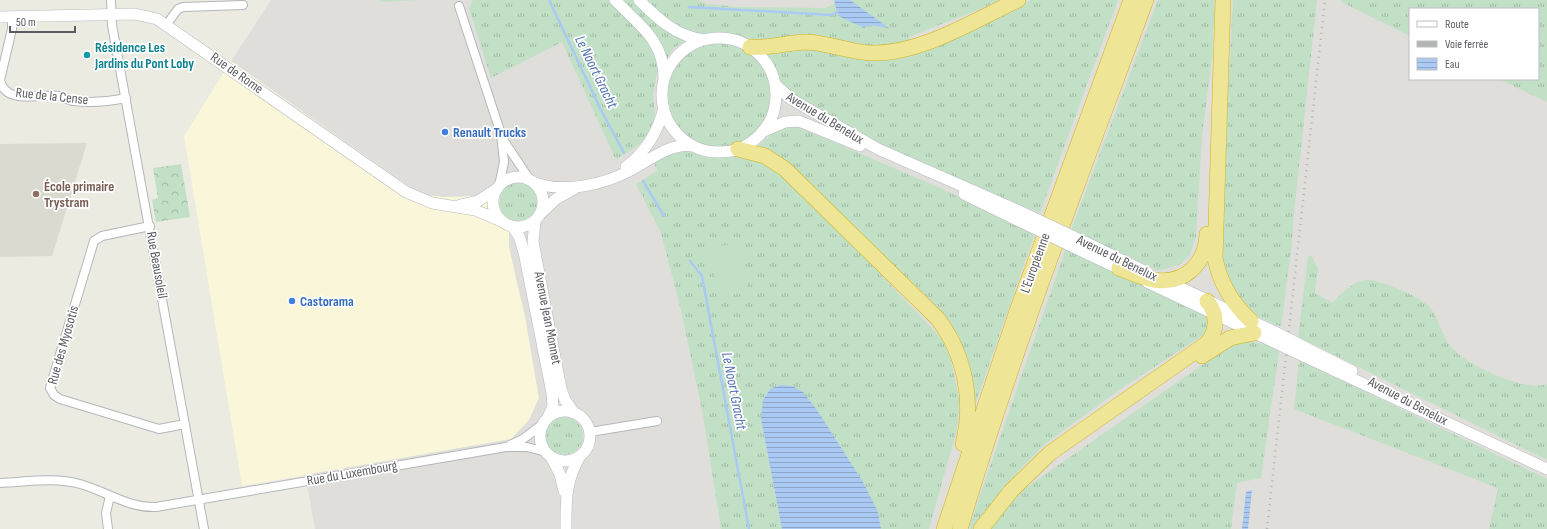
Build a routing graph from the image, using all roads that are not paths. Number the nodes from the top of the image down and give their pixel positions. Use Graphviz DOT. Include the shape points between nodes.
graph roads {
  1 [pos="111,0"];
  2 [pos="615,0"];
  3 [pos="639,0"];
  4 [pos="1018,0"];
  5 [pos="1131,0"];
  6 [pos="1146,0"];
  7 [pos="1223,0"];
  8 [pos="243,5"];
  9 [pos="460,6"];
  10 [pos="111,14"];
  11 [pos="0,17"];
  12 [pos="12,17"];
  13 [pos="167,24"];
  14 [pos="1221,38"];
  15 [pos="705,40"];
  16 [pos="750,47"];
  17 [pos="664,84"];
  18 [pos="775,84"];
  19 [pos="126,98"];
  20 [pos="664,108"];
  21 [pos="763,131"];
  22 [pos="501,134"];
  23 [pos="695,147"];
  24 [pos="738,149"];
  25 [pos="609,178"];
  26 [pos="532,181"];
  27 [pos="579,186"];
  28 [pos="498,187"];
  29 [pos="452,206"];
  30 [pos="1017,215"];
  31 [pos="538,217"];
  32 [pos="501,220"];
  33 [pos="150,226"];
  34 [pos="512,226"];
  35 [pos="1090,250"];
  36 [pos="1119,268"];
  37 [pos="1164,280"];
  38 [pos="1208,301"];
  39 [pos="1215,314"];
  40 [pos="1252,327"];
  41 [pos="574,412"];
  42 [pos="546,420"];
  43 [pos="657,421"];
  44 [pos="185,424"];
  45 [pos="590,432"];
  46 [pos="506,446"];
  47 [pos="548,454"];
  48 [pos="580,456"];
  49 [pos="1547,470"];
  50 [pos="0,483"];
  51 [pos="1015,487"];
  52 [pos="110,496"];
  53 [pos="199,500"];
  54 [pos="566,506"];
  55 [pos="108,529"];
  56 [pos="204,529"];
  57 [pos="566,529"];
  58 [pos="940,529"];
  59 [pos="944,529"];
  60 [pos="960,529"];
  61 [pos="981,529"];
  1 -- 10 [label="street, Rue Beausoleil"];
  2 -- 17 [label="street" via="656,44 663,59"];
  3 -- 15 [label="street" via="678,33"];
  4 -- 16 [label="highway" via="927,42 898,51 862,53 807,42 766,48"];
  5 -- 59 [label="highway, L'Européenne" via="1022,299"];
  6 -- 60 [label="highway, L'Européenne" via="1052,253"];
  7 -- 14 [label="highway"];
  8 -- 13 [label="street" via="183,7 178,9"];
  9 -- 22 [label="street"];
  10 -- 12 [label="street, Rue de Rome"];
  10 -- 13 [label="street, Rue de Rome" via="146,15"];
  10 -- 19 [label="street, Rue Beausoleil"];
  11 -- 12 [label="street, Rue de Rome"];
  12 -- 19 [label="street, Rue de la Cense" via="12,29 0,80 7,91 24,96 61,96 74,101"];
  13 -- 29 [label="street, Rue de Rome" via="406,192 423,200"];
  14 -- 37 [label="highway" via="1212,134 1206,245 1200,262 1190,273"];
  14 -- 40 [label="highway" via="1215,258 1219,276 1227,292"];
  15 -- 16 [label="street" via="727,39"];
  15 -- 17 [label="street" via="679,55 670,67"];
  16 -- 18 [label="street" via="767,64"];
  17 -- 20 [label="street"];
  18 -- 21 [label="street" via="775,107"];
  18 -- 30 [label="street, Avenue du Benelux" via="791,99 878,149"];
  19 -- 33 [label="street, Rue Beausoleil"];
  20 -- 23 [label="street" via="674,130"];
  20 -- 25 [label="street" via="656,129 642,152"];
  21 -- 24 [label="street" via="752,142"];
  21 -- 30 [label="street, Avenue du Benelux" via="789,120 803,122"];
  22 -- 26 [label="street" via="513,157"];
  22 -- 28 [label="street" via="504,162"];
  23 -- 24 [label="street" via="715,152"];
  23 -- 25 [label="street" via="676,146 625,173"];
  24 -- 58 [label="highway" via="766,156 785,169 933,314 953,343 964,374 968,413 964,440"];
  25 -- 27 [label="street"];
  26 -- 27 [label="street" via="559,188"];
  26 -- 28 [label="street" via="513,178"];
  26 -- 31 [label="street" via="542,196 543,204"];
  27 -- 31 [label="street" via="556,198"];
  28 -- 29 [label="street, Rue de Rome" via="478,200"];
  28 -- 32 [label="street" via="493,204"];
  29 -- 32 [label="street, Rue de Rome" via="479,211"];
  30 -- 35 [label="street, Avenue du Benelux, bridge"];
  31 -- 34 [label="street" via="524,227"];
  31 -- 41 [label="street, Avenue Jean Monnet" via="533,242 562,389 567,404"];
  32 -- 34 [label="street"];
  33 -- 44 [label="street, Rue Beausoleil"];
  33 -- 44 [label="street, Rue des Myosotis" via="102,236 94,241 50,388 60,399 158,429"];
  34 -- 42 [label="street, Avenue Jean Monnet" via="519,236 524,252 552,393 553,406"];
  35 -- 36 [label="street, Avenue du Benelux"];
  35 -- 37 [label="street, Avenue du Benelux"];
  36 -- 37 [label="highway" via="1151,279"];
  36 -- 39 [label="street, Avenue du Benelux"];
  37 -- 38 [label="street, Avenue du Benelux"];
  38 -- 39 [label="highway"];
  38 -- 40 [label="street, Avenue du Benelux"];
  39 -- 40 [label="street, Avenue du Benelux"];
  39 -- 51 [label="highway" via="1214,331 1206,344 1056,448"];
  40 -- 49 [label="street, Avenue du Benelux, bridge"];
  40 -- 51 [label="highway" via="1220,343 1042,465"];
  41 -- 42 [label="street" via="561,411"];
  41 -- 45 [label="street" via="584,419"];
  42 -- 46 [label="street, Rue du Luxembourg" via="523,439"];
  42 -- 47 [label="street" via="540,438"];
  43 -- 45 [label="street"];
  44 -- 53 [label="street, Rue Beausoleil"];
  45 -- 48 [label="street" via="589,444"];
  46 -- 47 [label="street, Rue du Luxembourg" via="527,447"];
  46 -- 53 [label="street, Rue du Luxembourg"];
  47 -- 48 [label="street" via="566,461"];
  47 -- 54 [label="street" via="562,480"];
  48 -- 54 [label="street" via="569,479"];
  50 -- 52 [label="street, Rue du Luxembourg" via="68,482"];
  51 -- 61 [label="highway"];
  52 -- 53 [label="street, Rue du Luxembourg" via="134,505 151,507"];
  52 -- 55 [label="street" via="106,513"];
  53 -- 56 [label="street, Rue Beausoleil"];
  54 -- 57 [label="street"];
}
